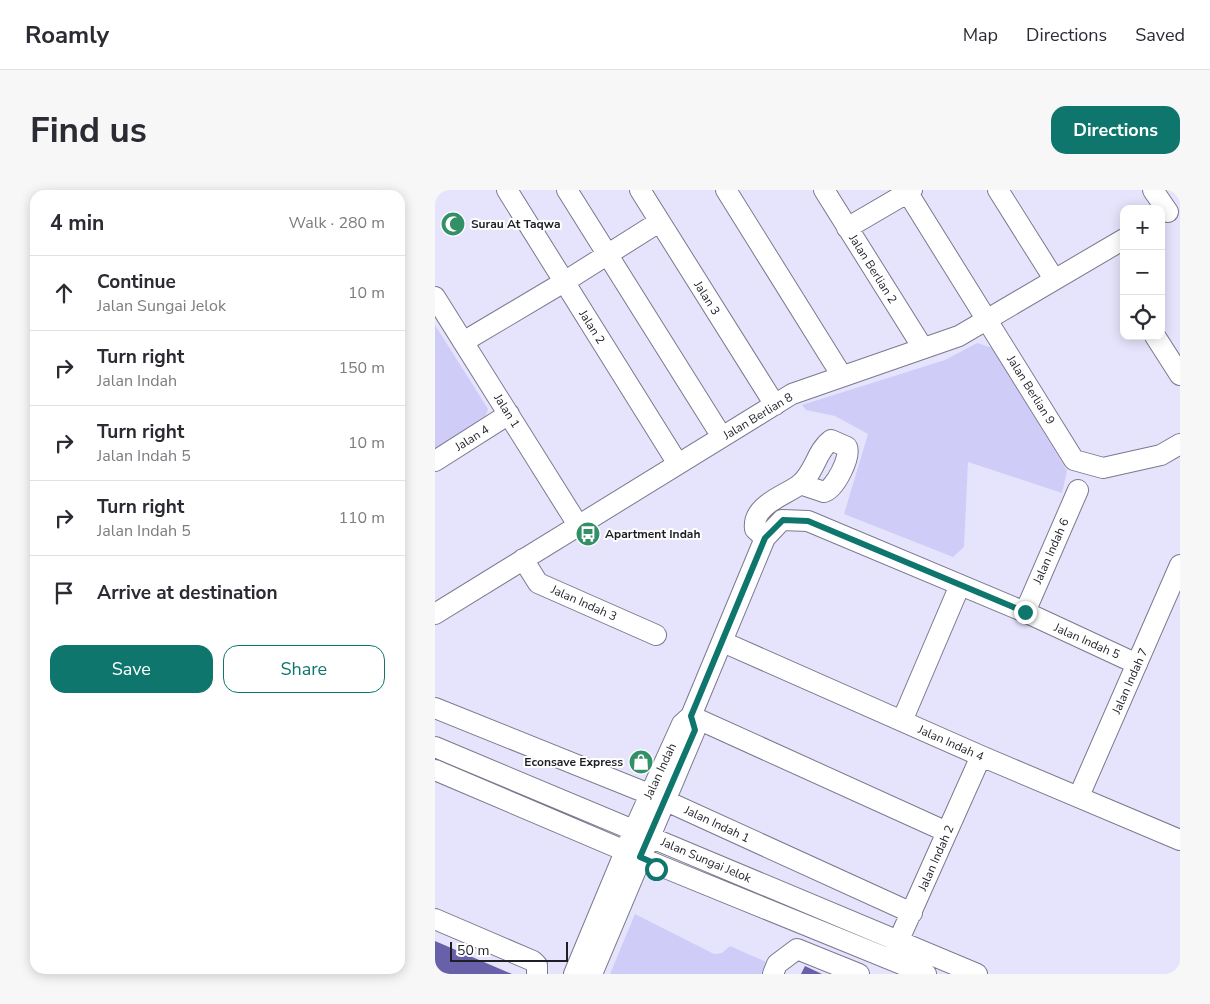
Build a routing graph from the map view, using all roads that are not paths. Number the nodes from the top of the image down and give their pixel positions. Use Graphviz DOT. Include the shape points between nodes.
graph roads {
  1 [pos="507,190"];
  2 [pos="567,190"];
  3 [pos="726,190"];
  4 [pos="824,190"];
  5 [pos="998,190"];
  6 [pos="1153,190"];
  7 [pos="908,191"];
  8 [pos="648,193"];
  9 [pos="1170,211"];
  10 [pos="659,222"];
  11 [pos="847,228"];
  12 [pos="1120,240"];
  13 [pos="607,254"];
  14 [pos="1055,280"];
  15 [pos="564,282"];
  16 [pos="435,297"];
  17 [pos="988,320"];
  18 [pos="1158,340"];
  19 [pos="463,342"];
  20 [pos="923,348"];
  21 [pos="1180,375"];
  22 [pos="842,376"];
  23 [pos="775,405"];
  24 [pos="509,414"];
  25 [pos="722,437"];
  26 [pos="1180,444"];
  27 [pos="435,461"];
  28 [pos="678,464"];
  29 [pos="800,484"];
  30 [pos="1078,490"];
  31 [pos="578,525"];
  32 [pos="765,538"];
  33 [pos="523,559"];
  34 [pos="1180,565"];
  35 [pos="959,585"];
  36 [pos="1025,612"];
  37 [pos="435,614"];
  38 [pos="657,634"];
  39 [pos="723,642"];
  40 [pos="1137,664"];
  41 [pos="435,708"];
  42 [pos="691,716"];
  43 [pos="902,721"];
  44 [pos="435,747"];
  45 [pos="981,756"];
  46 [pos="435,770"];
  47 [pos="1079,796"];
  48 [pos="655,802"];
  49 [pos="610,820"];
  50 [pos="947,832"];
  51 [pos="641,833"];
  52 [pos="595,839"];
  53 [pos="1180,840"];
  54 [pos="667,844"];
  55 [pos="632,854"];
  56 [pos="663,867"];
  57 [pos="617,892"];
  58 [pos="912,914"];
  59 [pos="435,919"];
  60 [pos="600,933"];
  61 [pos="895,950"];
  62 [pos="537,974"];
  63 [pos="574,974"];
  64 [pos="591,974"];
  65 [pos="773,974"];
  66 [pos="859,974"];
  67 [pos="926,974"];
  68 [pos="977,974"];
  1 -- 15 [label="street, Jalan 2"];
  2 -- 13 [label="street"];
  3 -- 22 [label="street"];
  4 -- 11 [label="street, Jalan Berlian 2"];
  5 -- 14 [label="street"];
  6 -- 9 [label="street"];
  7 -- 11 [label="street"];
  7 -- 17 [label="street, Jalan Berlian 9"];
  8 -- 10 [label="street, Jalan 3"];
  10 -- 13 [label="street"];
  10 -- 23 [label="street, Jalan 3"];
  11 -- 20 [label="street, Jalan Berlian 2"];
  12 -- 14 [label="street, Jalan Berlian 8"];
  13 -- 15 [label="street"];
  13 -- 25 [label="street"];
  14 -- 17 [label="street, Jalan Berlian 8"];
  15 -- 19 [label="street"];
  15 -- 28 [label="street, Jalan 2"];
  16 -- 19 [label="street, Jalan 1"];
  17 -- 20 [label="street, Jalan Berlian 8" via="959,336"];
  17 -- 26 [label="street, Jalan Berlian 9" via="1074,460 1103,468 1161,455"];
  18 -- 21 [label="street"];
  19 -- 24 [label="street, Jalan 1"];
  20 -- 22 [label="street, Jalan Berlian 8"];
  22 -- 23 [label="street, Jalan Berlian 8" via="792,394"];
  23 -- 25 [label="street, Jalan Berlian 8"];
  24 -- 27 [label="street, Jalan 4"];
  24 -- 31 [label="street, Jalan 1"];
  25 -- 28 [label="street, Jalan Berlian 8"];
  28 -- 31 [label="street, Jalan Berlian 8"];
  29 -- 32 [label="street" via="763,508 754,523 755,529"];
  30 -- 36 [label="street, Jalan Indah 6"];
  31 -- 33 [label="street, Jalan Berlian 8"];
  32 -- 35 [label="street, Jalan Indah 5" via="783,520 808,521"];
  32 -- 39 [label="street, Jalan Indah"];
  33 -- 37 [label="street, Jalan Berlian 8"];
  33 -- 38 [label="street, Jalan Indah 3" via="538,582"];
  34 -- 40 [label="street, Jalan Indah 7"];
  35 -- 36 [label="street, Jalan Indah 5"];
  35 -- 43 [label="street"];
  36 -- 40 [label="street, Jalan Indah 5"];
  39 -- 42 [label="street, Jalan Indah"];
  39 -- 43 [label="street, Jalan Indah 4"];
  40 -- 47 [label="street, Jalan Indah 7"];
  41 -- 48 [label="street, Jalan Indah 1"];
  42 -- 48 [label="street, Jalan Indah" via="695,730"];
  42 -- 50 [label="street"];
  43 -- 45 [label="street, Jalan Indah 4"];
  44 -- 49 [label="street, Jalan Sungai Jelok"];
  45 -- 47 [label="street, Jalan Indah 4"];
  45 -- 50 [label="street, Jalan Indah 2"];
  46 -- 52 [label="street, Jalan Sungai Jelok"];
  47 -- 53 [label="street, Jalan Indah 4"];
  48 -- 49 [label="street"];
  48 -- 51 [label="street, Jalan Indah"];
  48 -- 54 [label="street"];
  48 -- 58 [label="street, Jalan Indah 1"];
  49 -- 51 [label="street, Jalan Sungai Jelok"];
  50 -- 58 [label="street, Jalan Indah 2"];
  51 -- 54 [label="street, Jalan Sungai Jelok"];
  51 -- 55 [label="street, Jalan Indah"];
  52 -- 55 [label="street, Jalan Sungai Jelok"];
  52 -- 57 [label="street" via="603,848"];
  54 -- 61 [label="street, Jalan Sungai Jelok"];
  55 -- 56 [label="street, Jalan Sungai Jelok"];
  55 -- 57 [label="street, Jalan Indah"];
  56 -- 57 [label="street" via="641,875"];
  56 -- 61 [label="street, Jalan Sungai Jelok"];
  57 -- 60 [label="street, Jalan Indah"];
  58 -- 61 [label="street, Jalan Indah 2"];
  59 -- 62 [label="street" via="533,961 537,965"];
  60 -- 63 [label="street"];
  60 -- 64 [label="street"];
  61 -- 67 [label="street, Jalan Sungai Jelok"];
  61 -- 68 [label="street, Jalan Sungai Jelok"];
  65 -- 66 [label="street" via="777,964 797,949"];
}
